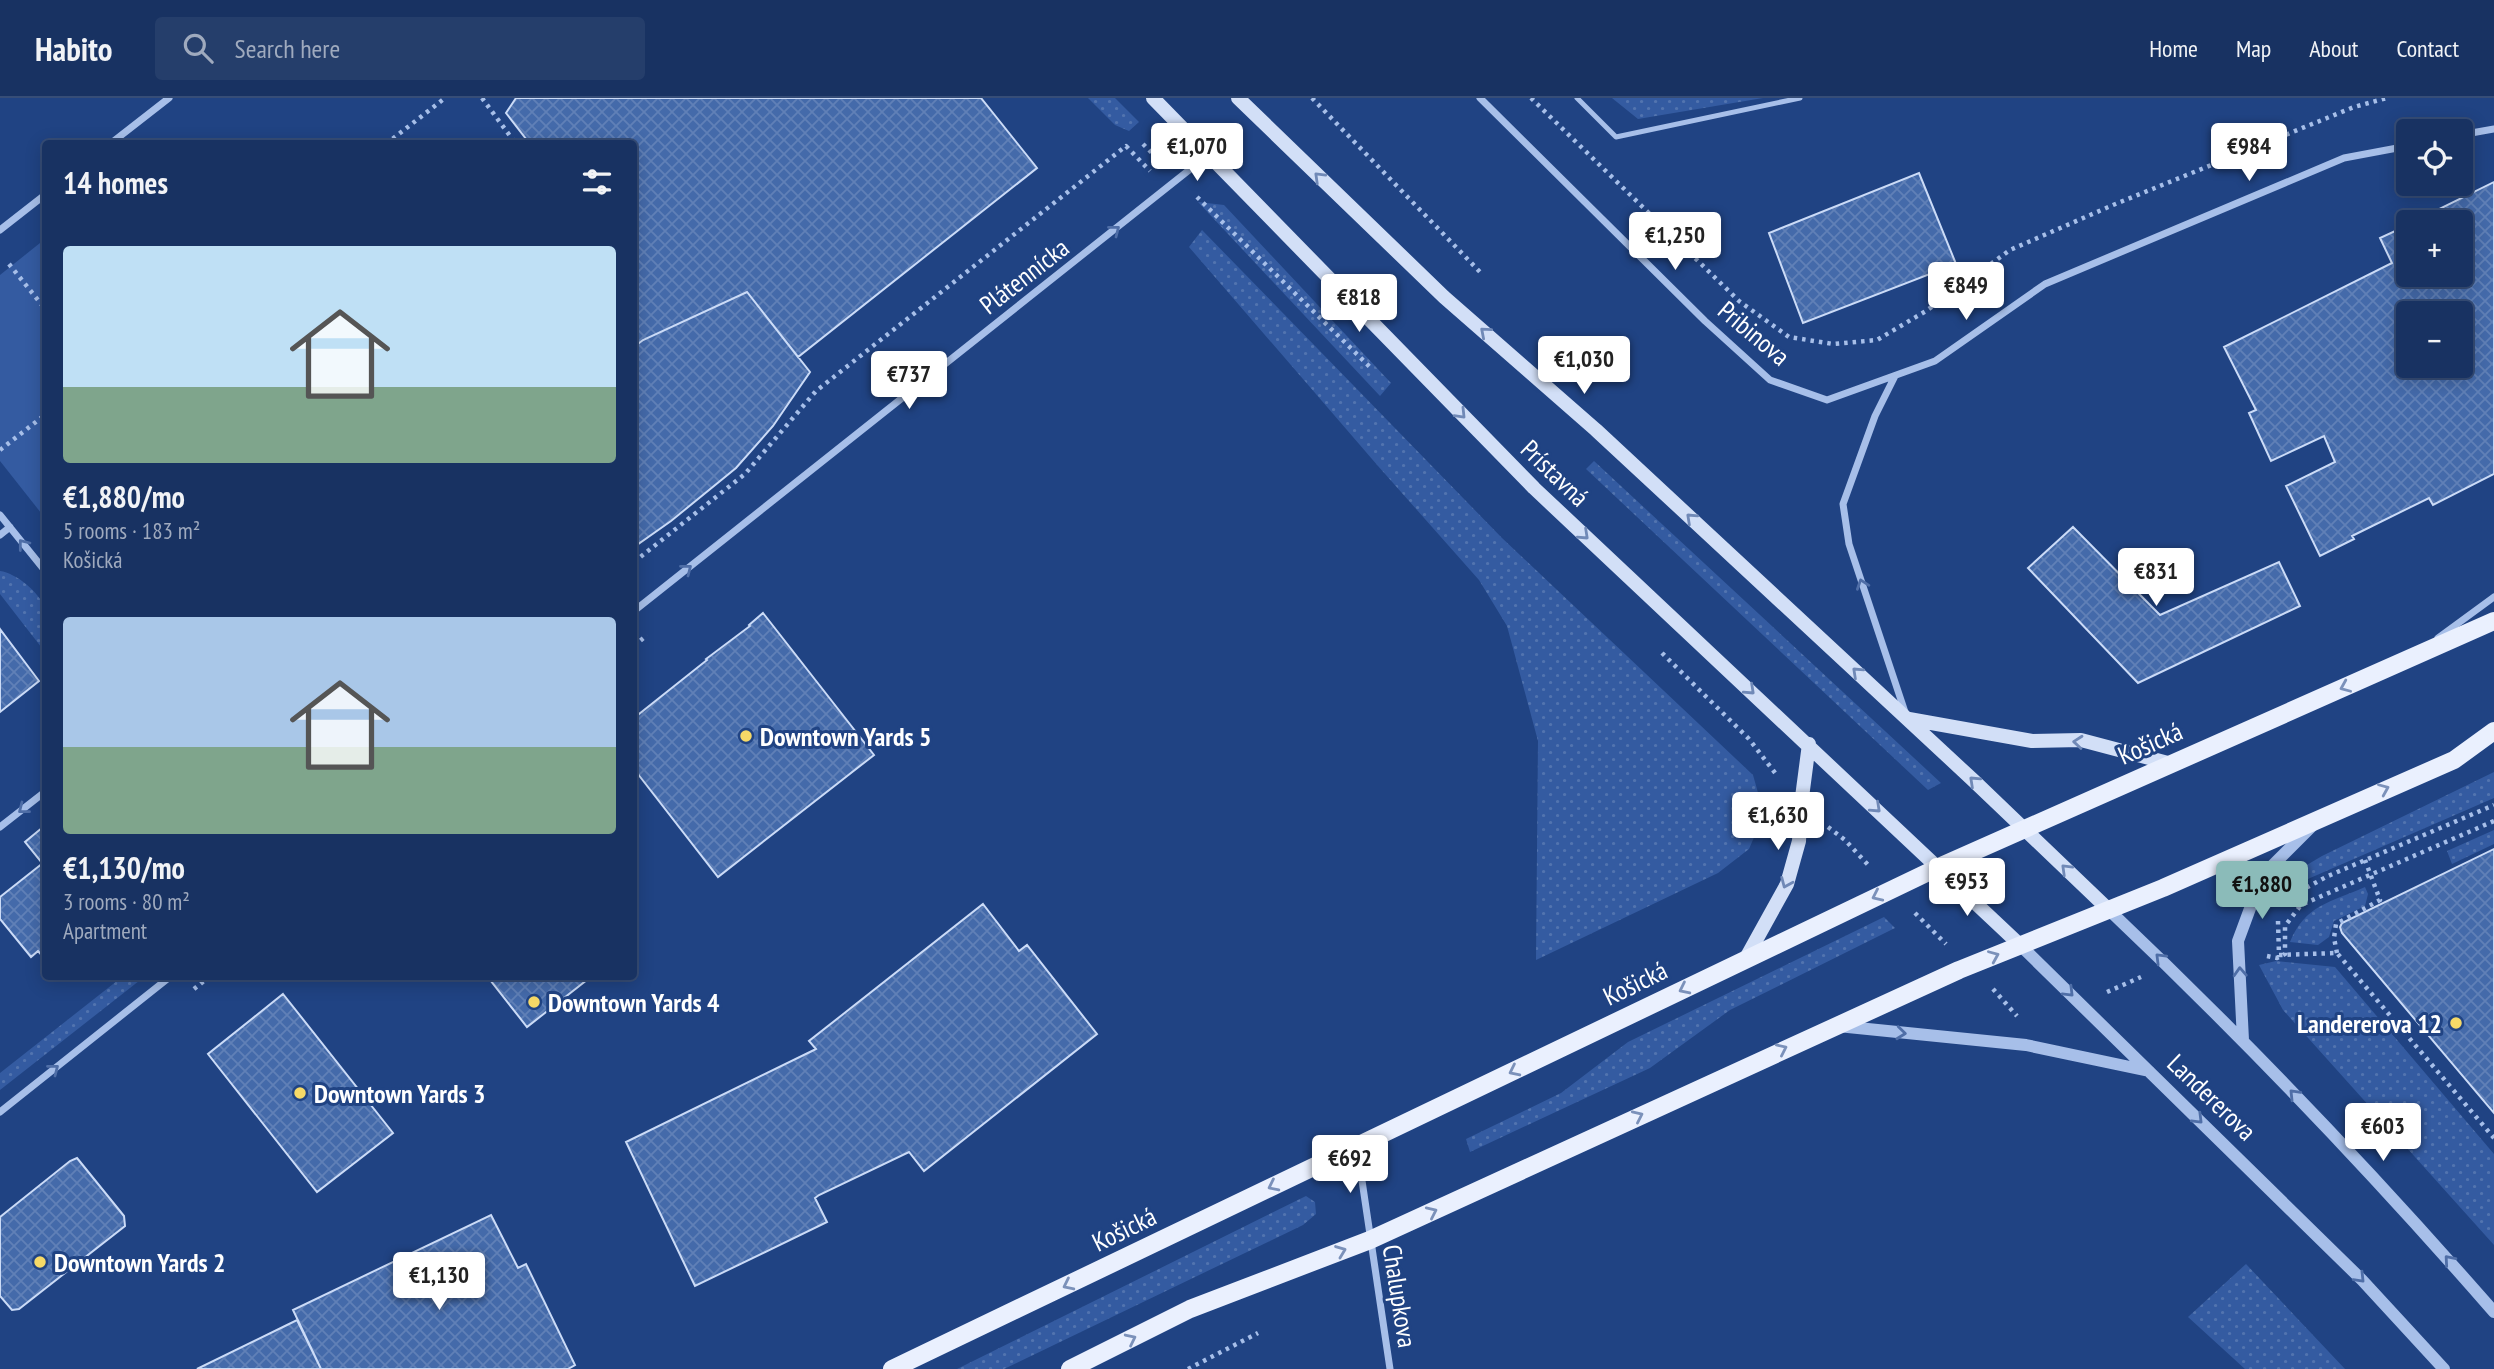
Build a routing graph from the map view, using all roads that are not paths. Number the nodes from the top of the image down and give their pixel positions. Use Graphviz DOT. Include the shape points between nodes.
graph roads {
  1 [pos="169,98"];
  2 [pos="1153,98"];
  3 [pos="1238,98"];
  4 [pos="1480,98"];
  5 [pos="1577,98"];
  6 [pos="1800,98"];
  7 [pos="2494,130"];
  8 [pos="2473,133"];
  9 [pos="115,140"];
  10 [pos="2396,148"];
  11 [pos="1208,155"];
  12 [pos="42,197"];
  13 [pos="0,230"];
  14 [pos="1895,375"];
  15 [pos="0,515"];
  16 [pos="10,527"];
  17 [pos="0,535"];
  18 [pos="42,567"];
  19 [pos="2494,597"];
  20 [pos="637,609"];
  21 [pos="2494,621"];
  22 [pos="2408,660"];
  23 [pos="1908,719"];
  24 [pos="2494,732"];
  25 [pos="2494,743"];
  26 [pos="1809,744"];
  27 [pos="2454,760"];
  28 [pos="2168,763"];
  29 [pos="42,794"];
  30 [pos="2322,816"];
  31 [pos="0,827"];
  32 [pos="2024,828"];
  33 [pos="1939,867"];
  34 [pos="2109,910"];
  35 [pos="2020,945"];
  36 [pos="1745,960"];
  37 [pos="166,980"];
  38 [pos="1833,1026"];
  39 [pos="2243,1040"];
  40 [pos="2150,1071"];
  41 [pos="0,1112"];
  42 [pos="1357,1146"];
  43 [pos="1370,1240"];
  44 [pos="2494,1312"];
  45 [pos="892,1369"];
  46 [pos="1070,1369"];
  47 [pos="1390,1369"];
  48 [pos="2444,1369"];
  1 -- 9 [label="street"];
  2 -- 11 [label="main road, Prístavná"];
  23 -- 3 [label="main road, one-way" via="1587,422 1444,297"];
  4 -- 14 [label="street, Pribinova" via="1770,380 1827,400"];
  5 -- 6 [label="lane" via="1616,137"];
  7 -- 8 [label="street"];
  10 -- 14 [label="street, Pribinova" via="2344,159 2045,284 1935,361"];
  20 -- 11 [label="street, Plátennícka, one-way"];
  11 -- 26 [label="main road, Prístavná, one-way" via="1534,488"];
  12 -- 13 [label="street"];
  23 -- 14 [label="street, one-way" via="1849,544 1843,505"];
  15 -- 16 [label="street"];
  16 -- 17 [label="street"];
  18 -- 16 [label="street, one-way"];
  19 -- 22 [label="street, Košická"];
  21 -- 22 [label="main road, Košická"];
  22 -- 28 [label="main road, Košická, one-way"];
  28 -- 23 [label="main road, one-way" via="2081,740 2032,741"];
  32 -- 23 [label="main road, one-way"];
  24 -- 27 [label="main road"];
  25 -- 27 [label="street"];
  26 -- 33 [label="main road, Prístavná, one-way"];
  26 -- 36 [label="main road, one-way" via="1799,841 1787,884"];
  30 -- 27 [label="main road, one-way"];
  28 -- 32 [label="main road, Košická"];
  29 -- 31 [label="street, one-way"];
  30 -- 34 [label="main road"];
  39 -- 30 [label="street, one-way" via="2238,941 2262,876"];
  32 -- 33 [label="main road, Košická"];
  34 -- 32 [label="main road, one-way"];
  33 -- 35 [label="main road, Landererova"];
  33 -- 36 [label="main road, Košická, one-way"];
  34 -- 35 [label="main road"];
  39 -- 34 [label="street, one-way"];
  38 -- 35 [label="main road, one-way"];
  35 -- 40 [label="street, Landererova, one-way"];
  36 -- 42 [label="main road, Košická, one-way"];
  41 -- 37 [label="street, one-way"];
  38 -- 40 [label="street, one-way" via="2026,1045"];
  43 -- 38 [label="main road, one-way"];
  44 -- 39 [label="street, one-way" via="2410,1215"];
  40 -- 48 [label="street, Landererova, one-way" via="2362,1280"];
  42 -- 43 [label="street, Chalupkova"];
  42 -- 45 [label="main road, Košická, one-way"];
  46 -- 43 [label="main road, one-way" via="1190,1309"];
  43 -- 47 [label="street, Chalupkova"];
}
